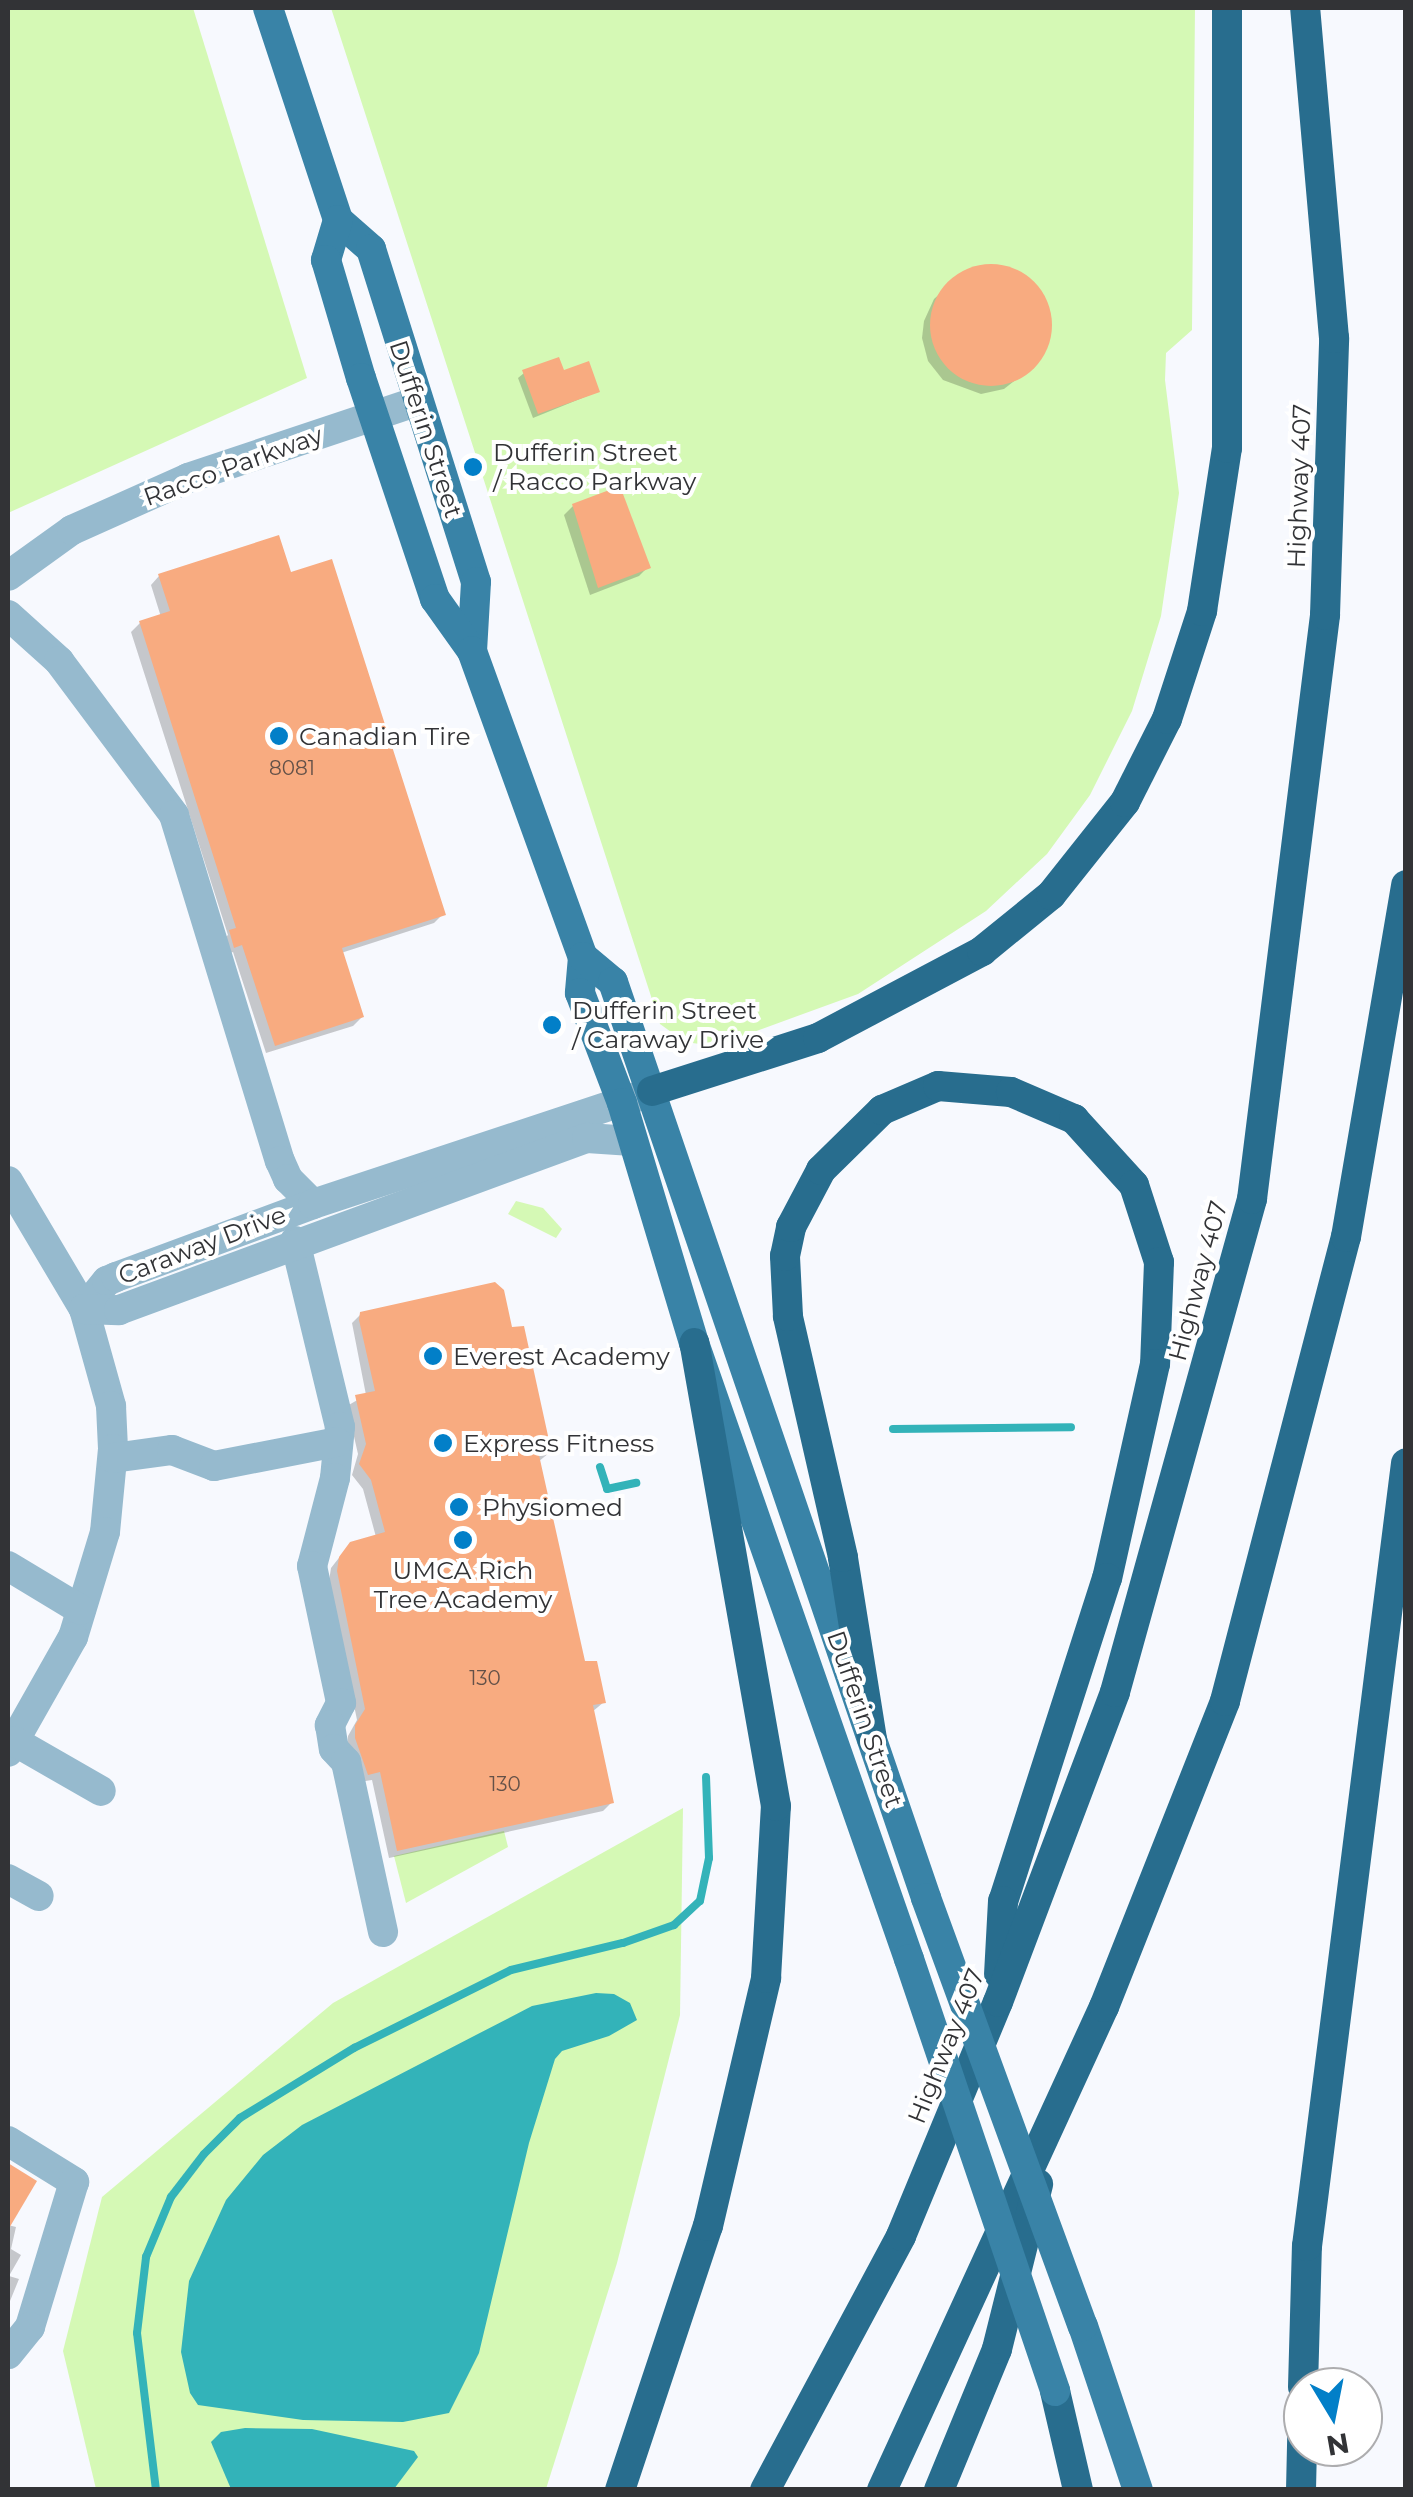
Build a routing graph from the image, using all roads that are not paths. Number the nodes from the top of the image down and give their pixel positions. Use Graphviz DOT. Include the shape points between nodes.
graph roads {
  1 [pos="268,8"];
  2 [pos="1227,8"];
  3 [pos="1305,8"];
  4 [pos="338,220"];
  5 [pos="416,402"];
  6 [pos="376,416"];
  7 [pos="8,576"];
  8 [pos="8,615"];
  9 [pos="472,652"];
  10 [pos="1406,885"];
  11 [pos="582,957"];
  12 [pos="652,1092"];
  13 [pos="622,1103"];
  14 [pos="632,1141"];
  15 [pos="8,1181"];
  16 [pos="313,1204"];
  17 [pos="295,1241"];
  18 [pos="84,1309"];
  19 [pos="694,1343"];
  20 [pos="337,1442"];
  21 [pos="113,1458"];
  22 [pos="1406,1463"];
  23 [pos="8,1566"];
  24 [pos="81,1610"];
  25 [pos="872,1739"];
  26 [pos="11,1747"];
  27 [pos="102,1792"];
  28 [pos="8,1879"];
  29 [pos="39,1896"];
  30 [pos="382,1932"];
  31 [pos="998,2002"];
  32 [pos="1058,2108"];
  33 [pos="8,2141"];
  34 [pos="8,2354"];
  35 [pos="1304,2367"];
  36 [pos="1055,2392"];
  37 [pos="620,2490"];
  38 [pos="766,2490"];
  39 [pos="882,2490"];
  40 [pos="939,2490"];
  41 [pos="1078,2490"];
  42 [pos="1088,2490"];
  43 [pos="1138,2490"];
  1 -- 4 [label="main road, Dufferin Street"];
  2 -- 12 [label="highway" via="1227,448 1202,611 1167,719 1124,802 1051,895 982,951 818,1038"];
  3 -- 31 [label="highway, Highway 407" via="1334,338 1324,614 1252,1200 1116,1692"];
  4 -- 5 [label="main road, Dufferin Street" via="370,250"];
  4 -- 6 [label="main road, Dufferin Street" via="326,260"];
  5 -- 6 [label="street, Racco Parkway"];
  5 -- 9 [label="main road, Dufferin Street" via="476,582"];
  6 -- 7 [label="street, Racco Parkway" via="188,478 72,530"];
  6 -- 9 [label="main road, Dufferin Street" via="435,599"];
  8 -- 16 [label="street" via="58,661 174,815 280,1161"];
  9 -- 11 [label="main road, Dufferin Street"];
  10 -- 32 [label="highway" via="1346,1238 1225,1701"];
  11 -- 12 [label="main road, Dufferin Street" via="613,982"];
  11 -- 13 [label="main road, Dufferin Street" via="580,993"];
  12 -- 13 [label="street, Caraway Drive"];
  12 -- 25 [label="main road, Dufferin Street"];
  13 -- 14 [label="main road, Dufferin Street"];
  13 -- 16 [label="street, Caraway Drive"];
  14 -- 17 [label="street, Caraway Drive" via="587,1138"];
  14 -- 19 [label="main road, Dufferin Street"];
  15 -- 18 [label="street"];
  16 -- 18 [label="street, Caraway Drive" via="107,1281"];
  17 -- 18 [label="street, Caraway Drive" via="119,1310"];
  17 -- 20 [label="street" via="340,1427"];
  18 -- 21 [label="street" via="112,1406"];
  19 -- 36 [label="main road, Dufferin Street, bridge"];
  19 -- 37 [label="highway" via="776,1806 766,1978 708,2226"];
  20 -- 21 [label="street" via="214,1466 172,1450"];
  20 -- 30 [label="street" via="335,1478 312,1566 342,1703 330,1726 334,1749 346,1762"];
  21 -- 24 [label="street" via="105,1532"];
  22 -- 35 [label="highway" via="1307,2246"];
  23 -- 24 [label="street"];
  24 -- 26 [label="street" via="73,1637"];
  25 -- 31 [label="highway" via="844,1557 788,1316 792,1227 822,1170 882,1110 938,1086 1012,1092 1074,1118 1134,1184 1159,1262 1154,1364 1108,1578 1003,1902"];
  25 -- 43 [label="main road, Dufferin Street, bridge"];
  26 -- 27 [label="street"];
  28 -- 29 [label="street"];
  31 -- 38 [label="highway, Highway 407" via="901,2236"];
  32 -- 39 [label="highway"];
  32 -- 40 [label="highway" via="997,2349"];
  33 -- 34 [label="street" via="74,2182 30,2327"];
  36 -- 41 [label="highway"];
  36 -- 42 [label="main road, Dufferin Street"];
}
